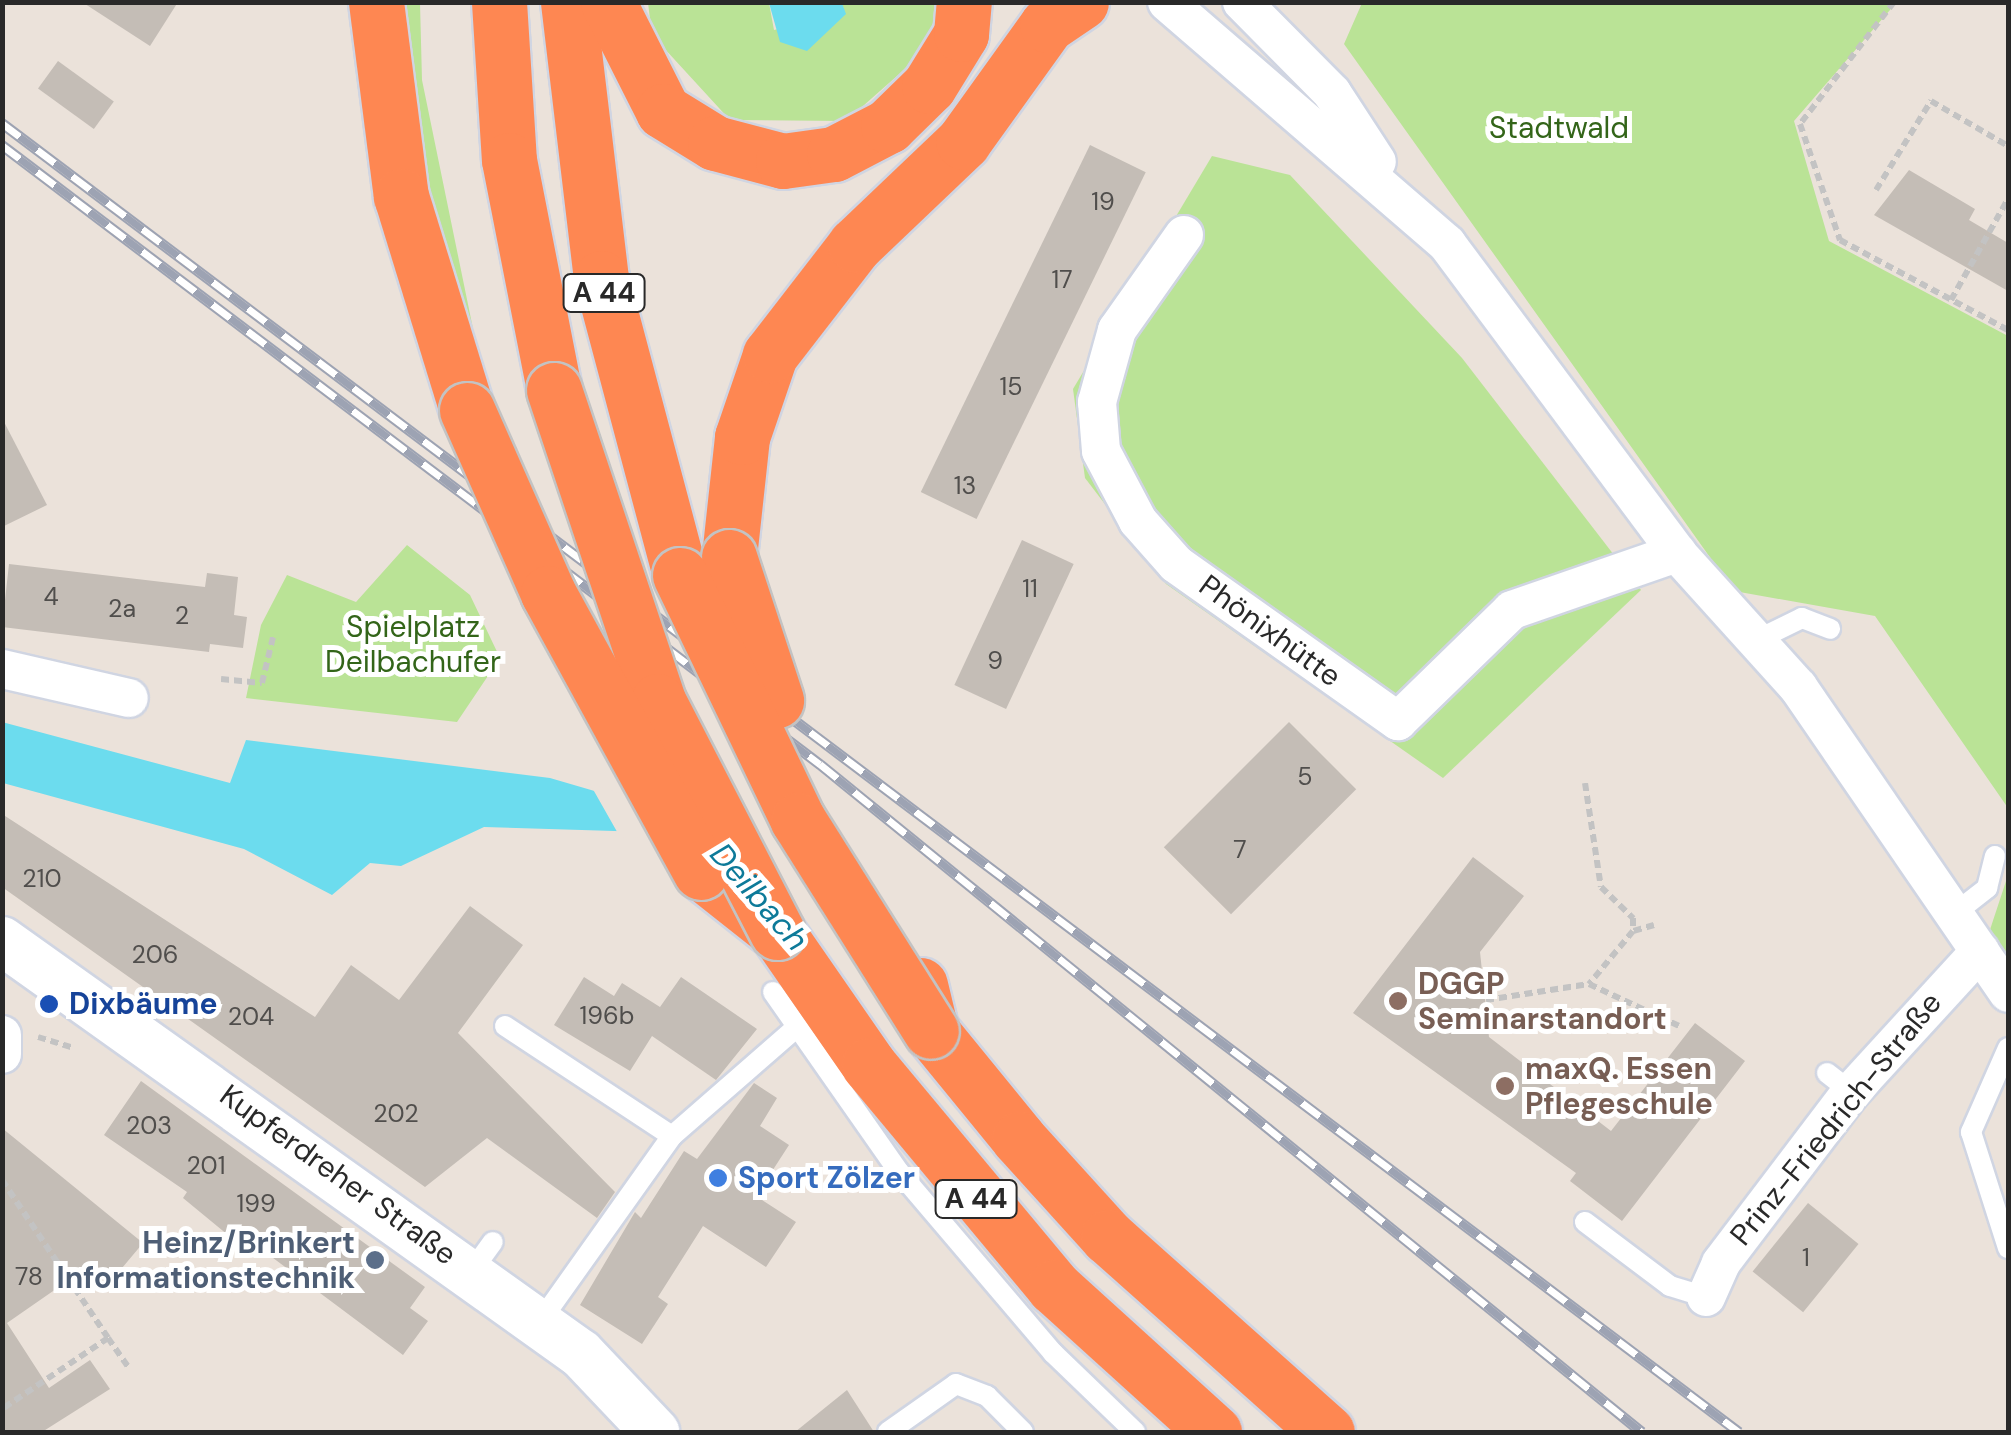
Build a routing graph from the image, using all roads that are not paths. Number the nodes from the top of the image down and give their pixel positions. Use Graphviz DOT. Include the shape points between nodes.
graph roads {
  1 [pos="376,2"];
  2 [pos="498,2"];
  3 [pos="568,2"];
  4 [pos="608,2"];
  5 [pos="964,2"];
  6 [pos="1031,2"];
  7 [pos="1081,2"];
  8 [pos="1167,2"];
  9 [pos="1242,2"];
  10 [pos="1016,60"];
  11 [pos="1398,193"];
  12 [pos="1184,235"];
  13 [pos="1677,553"];
  14 [pos="704,566"];
  15 [pos="1830,629"];
  16 [pos="1757,640"];
  17 [pos="2,669"];
  18 [pos="129,698"];
  19 [pos="1995,856"];
  20 [pos="1959,910"];
  21 [pos="776,932"];
  22 [pos="2,941"];
  23 [pos="1980,952"];
  24 [pos="773,992"];
  25 [pos="2008,992"];
  26 [pos="505,1026"];
  27 [pos="797,1027"];
  28 [pos="2008,1048"];
  29 [pos="672,1136"];
  30 [pos="1586,1222"];
  31 [pos="2008,1248"];
  32 [pos="1706,1297"];
  33 [pos="539,1324"];
  34 [pos="655,1432"];
  35 [pos="888,1432"];
  36 [pos="1024,1432"];
  37 [pos="1135,1432"];
  38 [pos="1214,1432"];
  39 [pos="1327,1432"];
  1 -- 21 [label="highway, bridge" via="401,196 467,410 548,593 655,795 701,872"];
  2 -- 21 [label="highway, A 44, bridge" via="509,160 554,390 658,701"];
  3 -- 14 [label="highway, A 44" via="601,278"];
  4 -- 5 [label="highway" via="664,111 715,143 783,161 834,154 888,126 930,86 961,34"];
  6 -- 10 [label="highway"];
  7 -- 10 [label="highway"];
  8 -- 11 [label="street"];
  9 -- 11 [label="street" via="1332,93"];
  10 -- 14 [label="highway" via="962,142 855,245 770,355"];
  11 -- 13 [label="street" via="1447,244"];
  12 -- 13 [label="street, Phönixhütte" via="1117,330 1097,402 1101,451 1138,522 1176,564 1398,722 1512,610"];
  13 -- 16 [label="street"];
  14 -- 39 [label="highway, A 44, bridge" via="748,636 789,731 911,948 931,1031 1108,1237"];
  15 -- 16 [label="lane" via="1802,618"];
  16 -- 20 [label="street"];
  17 -- 18 [label="street"];
  19 -- 20 [label="lane" via="1988,888"];
  20 -- 23 [label="street"];
  21 -- 38 [label="highway, A 44" via="962,1183 1054,1287"];
  22 -- 33 [label="street, Kupferdreher Straße" via="482,1257"];
  23 -- 25 [label="street"];
  23 -- 32 [label="street, Prinz-Friedrich-Straße" via="1839,1082 1721,1263"];
  24 -- 27 [label="lane"];
  26 -- 29 [label="lane"];
  27 -- 29 [label="lane"];
  27 -- 37 [label="lane" via="899,1172 1053,1354"];
  28 -- 31 [label="lane" via="1971,1132"];
  29 -- 33 [label="lane"];
  30 -- 32 [label="lane" via="1670,1286"];
  33 -- 34 [label="street, Kupferdreher Straße"];
  35 -- 36 [label="lane" via="956,1384 987,1396"];
}
